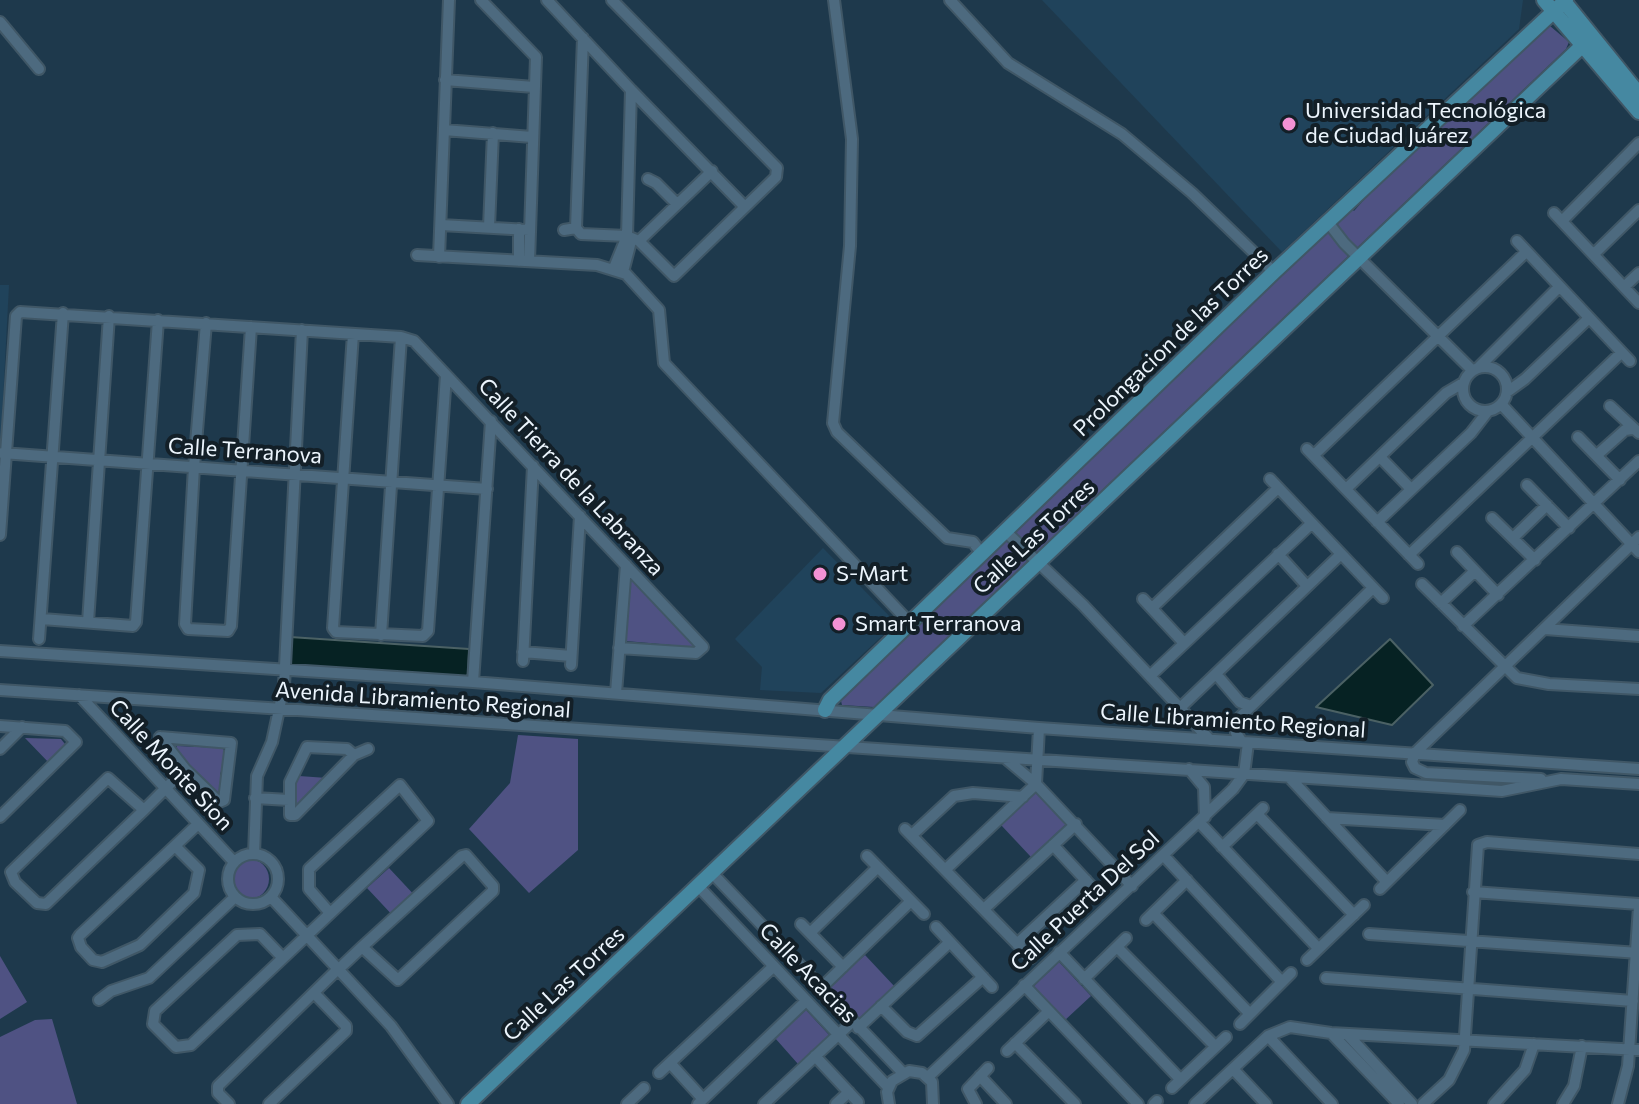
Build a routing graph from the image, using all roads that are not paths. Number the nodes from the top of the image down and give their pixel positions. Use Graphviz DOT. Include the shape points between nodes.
graph roads {
  1 [pos="449,0"];
  2 [pos="481,0"];
  3 [pos="547,0"];
  4 [pos="612,0"];
  5 [pos="834,0"];
  6 [pos="950,0"];
  7 [pos="1558,3"];
  8 [pos="0,22"];
  9 [pos="583,38"];
  10 [pos="1585,38"];
  11 [pos="39,69"];
  12 [pos="445,80"];
  13 [pos="534,87"];
  14 [pos="631,90"];
  15 [pos="1639,94"];
  16 [pos="1639,112"];
  17 [pos="444,130"];
  18 [pos="493,133"];
  19 [pos="532,137"];
  20 [pos="1639,143"];
  21 [pos="712,171"];
  22 [pos="648,179"];
  23 [pos="677,204"];
  24 [pos="745,207"];
  25 [pos="1639,210"];
  26 [pos="1327,221"];
  27 [pos="441,225"];
  28 [pos="489,227"];
  29 [pos="576,228"];
  30 [pos="524,229"];
  31 [pos="564,230"];
  32 [pos="627,236"];
  33 [pos="639,241"];
  34 [pos="1517,241"];
  35 [pos="1526,252"];
  36 [pos="1594,254"];
  37 [pos="417,255"];
  38 [pos="439,257"];
  39 [pos="1359,258"];
  40 [pos="524,261"];
  41 [pos="618,270"];
  42 [pos="1274,272"];
  43 [pos="1639,273"];
  44 [pos="1559,287"];
  45 [pos="1624,287"];
  46 [pos="1639,303"];
  47 [pos="63,313"];
  48 [pos="109,316"];
  49 [pos="1588,319"];
  50 [pos="158,320"];
  51 [pos="206,323"];
  52 [pos="251,327"];
  53 [pos="302,330"];
  54 [pos="353,334"];
  55 [pos="1436,336"];
  56 [pos="401,337"];
  57 [pos="1475,369"];
  58 [pos="446,375"];
  59 [pos="1463,383"];
  60 [pos="1507,392"];
  61 [pos="1501,404"];
  62 [pos="1610,406"];
  63 [pos="1488,411"];
  64 [pos="491,421"];
  65 [pos="1636,431"];
  66 [pos="1578,437"];
  67 [pos="1534,438"];
  68 [pos="2,453"];
  69 [pos="1597,455"];
  70 [pos="51,456"];
  71 [pos="1380,457"];
  72 [pos="99,460"];
  73 [pos="1639,461"];
  74 [pos="147,463"];
  75 [pos="533,466"];
  76 [pos="194,467"];
  77 [pos="241,470"];
  78 [pos="293,474"];
  79 [pos="345,478"];
  80 [pos="1620,480"];
  81 [pos="392,482"];
  82 [pos="440,485"];
  83 [pos="1527,485"];
  84 [pos="487,489"];
  85 [pos="1346,489"];
  86 [pos="1411,489"];
  87 [pos="1595,503"];
  88 [pos="1547,505"];
  89 [pos="580,516"];
  90 [pos="1492,518"];
  91 [pos="1377,522"];
  92 [pos="1311,524"];
  93 [pos="1569,528"];
  94 [pos="1005,531"];
  95 [pos="0,535"];
  96 [pos="1513,538"];
  97 [pos="1637,544"];
  98 [pos="1457,552"];
  99 [pos="982,554"];
  100 [pos="1278,554"];
  101 [pos="1340,555"];
  102 [pos="1409,555"];
  103 [pos="1535,560"];
  104 [pos="1040,562"];
  105 [pos="1418,564"];
  106 [pos="626,565"];
  107 [pos="1475,571"];
  108 [pos="1422,584"];
  109 [pos="1307,586"];
  110 [pos="1373,588"];
  111 [pos="1498,595"];
  112 [pos="1383,598"];
  113 [pos="1143,599"];
  114 [pos="1441,603"];
  115 [pos="1152,608"];
  116 [pos="42,619"];
  117 [pos="88,622"];
  118 [pos="910,623"];
  119 [pos="1463,626"];
  120 [pos="1545,629"];
  121 [pos="381,635"];
  122 [pos="1639,636"];
  123 [pos="39,639"];
  124 [pos="1183,642"];
  125 [pos="619,648"];
  126 [pos="0,651"];
  127 [pos="1504,667"];
  128 [pos="284,671"];
  129 [pos="1216,674"];
  130 [pos="1151,675"];
  131 [pos="473,682"];
  132 [pos="1639,689"];
  133 [pos="0,690"];
  134 [pos="616,693"];
  135 [pos="79,695"];
  136 [pos="1250,706"];
  137 [pos="1181,707"];
  138 [pos="280,710"];
  139 [pos="825,710"];
  140 [pos="878,715"];
  141 [pos="0,726"];
  142 [pos="22,727"];
  143 [pos="1039,728"];
  144 [pos="1210,740"];
  145 [pos="1245,742"];
  146 [pos="0,749"];
  147 [pos="368,749"];
  148 [pos="843,749"];
  149 [pos="1415,753"];
  150 [pos="354,755"];
  151 [pos="1005,758"];
  152 [pos="1038,760"];
  153 [pos="185,769"];
  154 [pos="1189,769"];
  155 [pos="1639,769"];
  156 [pos="1244,774"];
  157 [pos="1289,777"];
  158 [pos="1550,780"];
  159 [pos="1036,784"];
  160 [pos="1639,784"];
  161 [pos="164,791"];
  162 [pos="1023,797"];
  163 [pos="255,798"];
  164 [pos="289,800"];
  165 [pos="144,810"];
  166 [pos="1460,810"];
  167 [pos="0,817"];
  168 [pos="1327,818"];
  169 [pos="1202,820"];
  170 [pos="1076,824"];
  171 [pos="197,825"];
  172 [pos="1445,825"];
  173 [pos="1053,845"];
  174 [pos="175,846"];
  175 [pos="1222,847"];
  176 [pos="254,854"];
  177 [pos="1639,854"];
  178 [pos="867,856"];
  179 [pos="1164,856"];
  180 [pos="234,862"];
  181 [pos="878,867"];
  182 [pos="945,870"];
  183 [pos="713,874"];
  184 [pos="1086,880"];
  185 [pos="1187,880"];
  186 [pos="1132,886"];
  187 [pos="699,887"];
  188 [pos="1094,889"];
  189 [pos="1473,892"];
  190 [pos="235,897"];
  191 [pos="271,897"];
  192 [pos="911,901"];
  193 [pos="1364,905"];
  194 [pos="1639,905"];
  195 [pos="984,909"];
  196 [pos="330,913"];
  197 [pos="924,914"];
  198 [pos="1354,915"];
  199 [pos="801,924"];
  200 [pos="936,927"];
  201 [pos="810,933"];
  202 [pos="1369,934"];
  203 [pos="306,936"];
  204 [pos="1126,938"];
  205 [pos="1470,940"];
  206 [pos="950,942"];
  207 [pos="1017,944"];
  208 [pos="362,947"];
  209 [pos="1117,947"];
  210 [pos="1318,948"];
  211 [pos="1059,952"];
  212 [pos="1638,952"];
  213 [pos="283,958"];
  214 [pos="1031,958"];
  215 [pos="1307,960"];
  216 [pos="773,967"];
  217 [pos="843,967"];
  218 [pos="337,970"];
  219 [pos="1291,973"];
  220 [pos="983,977"];
  221 [pos="1326,978"];
  222 [pos="1084,979"];
  223 [pos="1282,982"];
  224 [pos="1024,985"];
  225 [pos="992,987"];
  226 [pos="820,989"];
  227 [pos="1467,989"];
  228 [pos="314,993"];
  229 [pos="99,1000"];
  230 [pos="806,1001"];
  231 [pos="1633,1001"];
  232 [pos="881,1006"];
  233 [pos="1049,1011"];
  234 [pos="1250,1014"];
  235 [pos="1240,1024"];
  236 [pos="855,1025"];
  237 [pos="1331,1033"];
  238 [pos="838,1034"];
  239 [pos="1347,1034"];
  240 [pos="1268,1036"];
  241 [pos="1226,1037"];
  242 [pos="1465,1041"];
  243 [pos="1534,1044"];
  244 [pos="1215,1046"];
  245 [pos="1582,1046"];
  246 [pos="1634,1049"];
  247 [pos="815,1056"];
  248 [pos="670,1063"];
  249 [pos="1233,1069"];
  250 [pos="902,1072"];
  251 [pos="659,1073"];
  252 [pos="928,1077"];
  253 [pos="644,1088"];
  254 [pos="849,1092"];
  255 [pos="886,1098"];
  256 [pos="635,1101"];
  257 [pos="700,1102"];
  258 [pos="858,1102"];
  259 [pos="229,1104"];
  260 [pos="269,1104"];
  261 [pos="448,1104"];
  262 [pos="468,1104"];
  263 [pos="764,1104"];
  264 [pos="836,1104"];
  265 [pos="933,1104"];
  266 [pos="976,1104"];
  267 [pos="1006,1104"];
  268 [pos="1075,1104"];
  269 [pos="1138,1104"];
  270 [pos="1196,1104"];
  271 [pos="1266,1104"];
  272 [pos="1332,1104"];
  273 [pos="1399,1104"];
  274 [pos="1412,1104"];
  275 [pos="1423,1104"];
  276 [pos="1494,1104"];
  277 [pos="1563,1104"];
  278 [pos="1618,1104"];
  1 -- 12 [label="street"];
  2 -- 13 [label="street" via="534,52"];
  3 -- 9 [label="street"];
  4 -- 24 [label="street" via="777,168 776,177"];
  5 -- 99 [label="street" via="852,139 850,246 833,423 947,538 973,542"];
  6 -- 42 [label="street" via="1008,63 1122,134"];
  7 -- 10 [label="main road"];
  7 -- 26 [label="main road, Prolongacion de las Torres"];
  8 -- 11 [label="street"];
  9 -- 14 [label="street"];
  9 -- 29 [label="street"];
  10 -- 15 [label="main road"];
  10 -- 16 [label="main road"];
  10 -- 39 [label="main road, Calle Las Torres"];
  12 -- 13 [label="street"];
  12 -- 17 [label="street"];
  13 -- 19 [label="street"];
  14 -- 21 [label="street"];
  14 -- 32 [label="street"];
  17 -- 18 [label="street"];
  17 -- 27 [label="street"];
  18 -- 19 [label="street"];
  18 -- 28 [label="street"];
  19 -- 30 [label="street"];
  20 -- 36 [label="street" via="1558,217"];
  21 -- 23 [label="street"];
  21 -- 24 [label="street"];
  22 -- 23 [label="street"];
  23 -- 33 [label="street"];
  24 -- 33 [label="street" via="674,276"];
  25 -- 36 [label="street"];
  26 -- 39 [label="street"];
  26 -- 42 [label="main road, Prolongacion de las Torres"];
  27 -- 28 [label="street"];
  27 -- 38 [label="street"];
  28 -- 30 [label="street"];
  29 -- 31 [label="street"];
  29 -- 32 [label="street" via="581,234"];
  30 -- 40 [label="street"];
  32 -- 33 [label="street"];
  32 -- 41 [label="street" via="630,245"];
  34 -- 35 [label="street"];
  35 -- 44 [label="street"];
  35 -- 55 [label="street"];
  36 -- 45 [label="street"];
  37 -- 38 [label="street"];
  38 -- 40 [label="street"];
  39 -- 55 [label="street"];
  39 -- 104 [label="main road, Calle Las Torres"];
  40 -- 41 [label="street"];
  41 -- 118 [label="street" via="636,281 659,310 664,363"];
  42 -- 94 [label="main road, Prolongacion de las Torres"];
  43 -- 45 [label="street"];
  44 -- 49 [label="street"];
  44 -- 57 [label="street"];
  45 -- 46 [label="street"];
  47 -- 48 [label="street"];
  47 -- 68 [label="street" via="22,311 16,316"];
  47 -- 70 [label="street"];
  48 -- 50 [label="street"];
  48 -- 72 [label="street"];
  49 -- 60 [label="street"];
  49 -- 67 [label="street" via="1625,357"];
  50 -- 51 [label="street"];
  50 -- 74 [label="street"];
  51 -- 52 [label="street"];
  51 -- 76 [label="street"];
  52 -- 53 [label="street"];
  52 -- 77 [label="street"];
  53 -- 54 [label="street"];
  53 -- 78 [label="street"];
  54 -- 56 [label="street"];
  54 -- 79 [label="street"];
  55 -- 57 [label="street"];
  55 -- 85 [label="street" via="1311,452"];
  56 -- 58 [label="street, Calle Tierra de la Labranza" via="414,341"];
  56 -- 81 [label="street"];
  57 -- 59 [label="street"];
  57 -- 60 [label="street" via="1500,372"];
  58 -- 64 [label="street, Calle Tierra de la Labranza"];
  58 -- 82 [label="street"];
  59 -- 63 [label="street" via="1468,404"];
  59 -- 71 [label="street"];
  60 -- 61 [label="street"];
  61 -- 63 [label="street"];
  61 -- 67 [label="street"];
  62 -- 65 [label="street"];
  63 -- 86 [label="street"];
  64 -- 75 [label="street, Calle Tierra de la Labranza"];
  64 -- 84 [label="street"];
  65 -- 69 [label="street" via="1625,430"];
  66 -- 69 [label="street"];
  67 -- 87 [label="street"];
  67 -- 102 [label="street"];
  68 -- 70 [label="street, Calle Terranova"];
  68 -- 95 [label="street"];
  69 -- 80 [label="street"];
  70 -- 72 [label="street, Calle Terranova"];
  70 -- 116 [label="street"];
  71 -- 85 [label="street"];
  71 -- 86 [label="street"];
  72 -- 74 [label="street, Calle Terranova"];
  72 -- 117 [label="street"];
  73 -- 80 [label="street"];
  74 -- 76 [label="street, Calle Terranova"];
  74 -- 117 [label="street" via="133,626"];
  75 -- 89 [label="street, Calle Tierra de la Labranza"];
  75 -- 89 [label="street" via="523,656 571,660"];
  76 -- 77 [label="street, Calle Terranova"];
  76 -- 77 [label="street" via="188,629 228,631 231,626"];
  77 -- 78 [label="street, Calle Terranova"];
  78 -- 79 [label="street, Calle Terranova"];
  78 -- 128 [label="street"];
  79 -- 81 [label="street, Calle Terranova"];
  79 -- 121 [label="street" via="333,628"];
  80 -- 87 [label="street"];
  81 -- 82 [label="street, Calle Terranova"];
  81 -- 121 [label="street"];
  82 -- 84 [label="street, Calle Terranova"];
  82 -- 121 [label="street" via="428,631 423,636"];
  83 -- 88 [label="street"];
  84 -- 131 [label="street"];
  85 -- 91 [label="street"];
  86 -- 91 [label="street"];
  87 -- 93 [label="street"];
  87 -- 97 [label="street"];
  88 -- 93 [label="street"];
  88 -- 96 [label="street"];
  89 -- 106 [label="street, Calle Tierra de la Labranza"];
  90 -- 96 [label="street"];
  91 -- 102 [label="street"];
  92 -- 100 [label="street"];
  92 -- 101 [label="street"];
  92 -- 115 [label="street" via="1274,484"];
  93 -- 103 [label="street"];
  94 -- 99 [label="main road, Prolongacion de las Torres"];
  94 -- 104 [label="street"];
  96 -- 103 [label="street"];
  97 -- 120 [label="street"];
  98 -- 107 [label="street"];
  99 -- 118 [label="main road, Prolongacion de las Torres"];
  100 -- 109 [label="street"];
  100 -- 124 [label="street"];
  101 -- 109 [label="street"];
  101 -- 110 [label="street"];
  102 -- 105 [label="street"];
  103 -- 111 [label="street"];
  104 -- 130 [label="street"];
  104 -- 140 [label="main road, Calle Las Torres"];
  106 -- 125 [label="street"];
  106 -- 125 [label="street, Calle Tierra de la Labranza" via="702,651"];
  107 -- 111 [label="street"];
  107 -- 114 [label="street"];
  108 -- 114 [label="street"];
  109 -- 129 [label="street"];
  110 -- 112 [label="street"];
  110 -- 136 [label="street"];
  111 -- 119 [label="street"];
  113 -- 115 [label="street"];
  114 -- 119 [label="street"];
  115 -- 124 [label="street"];
  116 -- 117 [label="street"];
  116 -- 123 [label="street"];
  118 -- 139 [label="main road, Prolongacion de las Torres"];
  119 -- 127 [label="street"];
  120 -- 122 [label="street"];
  120 -- 127 [label="street"];
  124 -- 130 [label="street"];
  125 -- 134 [label="street"];
  126 -- 128 [label="street, Avenida Libramiento Regional"];
  127 -- 132 [label="street" via="1535,683"];
  127 -- 149 [label="street"];
  128 -- 131 [label="street, Avenida Libramiento Regional"];
  128 -- 138 [label="street"];
  129 -- 136 [label="street"];
  129 -- 137 [label="street"];
  130 -- 137 [label="street"];
  131 -- 134 [label="street, Avenida Libramiento Regional"];
  133 -- 135 [label="street, Avenida Libramiento Regional"];
  134 -- 139 [label="street, Avenida Libramiento Regional"];
  135 -- 138 [label="street, Avenida Libramiento Regional"];
  135 -- 161 [label="street, Calle Monte Sion"];
  136 -- 145 [label="street" via="1237,720 1236,733"];
  137 -- 144 [label="street"];
  138 -- 148 [label="street, Avenida Libramiento Regional"];
  138 -- 163 [label="street" via="257,776"];
  139 -- 140 [label="street, Calle Libramiento Regional"];
  140 -- 143 [label="street, Calle Libramiento Regional"];
  140 -- 148 [label="main road, Calle Las Torres"];
  141 -- 142 [label="street"];
  142 -- 146 [label="street"];
  142 -- 167 [label="street" via="65,731 76,742"];
  143 -- 144 [label="street, Calle Libramiento Regional"];
  143 -- 152 [label="street"];
  144 -- 145 [label="street, Calle Libramiento Regional"];
  145 -- 149 [label="street, Calle Libramiento Regional"];
  145 -- 156 [label="street"];
  147 -- 150 [label="street"];
  148 -- 151 [label="street"];
  148 -- 183 [label="main road, Calle Las Torres"];
  149 -- 155 [label="street, Calle Libramiento Regional"];
  149 -- 158 [label="street" via="1415,768 1426,773"];
  150 -- 164 [label="street" via="291,817"];
  150 -- 164 [label="street" via="347,749 307,747 290,782"];
  151 -- 152 [label="street"];
  151 -- 159 [label="street"];
  152 -- 154 [label="street"];
  152 -- 159 [label="street"];
  153 -- 153 [label="street" via="221,802 231,743 160,737"];
  153 -- 161 [label="street"];
  154 -- 156 [label="street"];
  154 -- 169 [label="street" via="1204,787"];
  156 -- 157 [label="street"];
  156 -- 169 [label="street, Calle Puerta Del Sol"];
  157 -- 158 [label="street" via="1502,791"];
  157 -- 168 [label="street"];
  158 -- 160 [label="street"];
  159 -- 162 [label="street"];
  159 -- 170 [label="street"];
  161 -- 165 [label="street"];
  161 -- 171 [label="street, Calle Monte Sion"];
  162 -- 182 [label="street"];
  162 -- 182 [label="street" via="959,794 908,832"];
  163 -- 164 [label="street"];
  163 -- 176 [label="street"];
  165 -- 165 [label="street" via="46,904 37,903 15,882 11,872 108,778"];
  166 -- 172 [label="street"];
  168 -- 172 [label="street"];
  168 -- 172 [label="street" via="1383,886"];
  169 -- 175 [label="street"];
  169 -- 179 [label="street, Calle Puerta Del Sol"];
  170 -- 173 [label="street"];
  170 -- 186 [label="street"];
  171 -- 174 [label="street"];
  171 -- 180 [label="street, Calle Monte Sion"];
  173 -- 184 [label="street"];
  173 -- 195 [label="street"];
  174 -- 174 [label="street" via="78,938 93,960 102,962 140,945 194,893 199,870"];
  175 -- 198 [label="street" via="1260,811"];
  175 -- 210 [label="street"];
  176 -- 180 [label="street"];
  176 -- 191 [label="street" via="275,866 278,882"];
  177 -- 189 [label="street" via="1487,842 1478,845"];
  178 -- 181 [label="street"];
  179 -- 185 [label="street"];
  179 -- 186 [label="street, Calle Puerta Del Sol"];
  180 -- 190 [label="street" via="227,881"];
  181 -- 192 [label="street"];
  181 -- 201 [label="street"];
  182 -- 195 [label="street"];
  183 -- 187 [label="main road, Calle Las Torres"];
  183 -- 226 [label="street, Calle Acacias"];
  184 -- 188 [label="street"];
  184 -- 207 [label="street"];
  185 -- 223 [label="street"];
  185 -- 234 [label="street" via="1149,916"];
  186 -- 211 [label="street, Calle Puerta Del Sol"];
  187 -- 216 [label="street, Calle Acacias"];
  187 -- 262 [label="main road, Calle Las Torres"];
  189 -- 194 [label="street"];
  189 -- 205 [label="street"];
  190 -- 191 [label="street" via="256,904"];
  190 -- 229 [label="street" via="149,978"];
  191 -- 203 [label="street"];
  192 -- 197 [label="street"];
  192 -- 217 [label="street"];
  193 -- 198 [label="street"];
  194 -- 212 [label="street"];
  195 -- 207 [label="street"];
  196 -- 196 [label="street" via="428,821 400,785 309,869 309,889"];
  196 -- 203 [label="street"];
  198 -- 210 [label="street"];
  199 -- 201 [label="street"];
  200 -- 206 [label="street"];
  201 -- 217 [label="street"];
  202 -- 205 [label="street"];
  203 -- 213 [label="street"];
  203 -- 218 [label="street"];
  204 -- 209 [label="street"];
  205 -- 212 [label="street"];
  205 -- 227 [label="street"];
  206 -- 220 [label="street"];
  206 -- 232 [label="street"];
  207 -- 214 [label="street"];
  208 -- 208 [label="street" via="398,980 493,886 462,856"];
  208 -- 218 [label="street"];
  209 -- 222 [label="street"];
  209 -- 244 [label="street"];
  210 -- 215 [label="street"];
  211 -- 222 [label="street"];
  211 -- 224 [label="street, Calle Puerta Del Sol"];
  212 -- 231 [label="street"];
  213 -- 213 [label="street" via="185,1048 176,1047 153,1024 155,1011 237,935 260,934"];
  216 -- 230 [label="street, Calle Acacias"];
  216 -- 248 [label="street"];
  217 -- 226 [label="street"];
  218 -- 228 [label="street"];
  218 -- 261 [label="street" via="391,1026"];
  219 -- 223 [label="street"];
  220 -- 225 [label="street"];
  220 -- 232 [label="street" via="917,1036"];
  221 -- 227 [label="street"];
  222 -- 244 [label="street" via="1176,1083"];
  223 -- 234 [label="street"];
  224 -- 233 [label="street"];
  224 -- 252 [label="street, Calle Puerta Del Sol"];
  226 -- 236 [label="street, Calle Acacias"];
  227 -- 231 [label="street"];
  227 -- 242 [label="street"];
  228 -- 259 [label="street" via="218,1086"];
  228 -- 260 [label="street" via="346,1031"];
  230 -- 238 [label="street, Calle Acacias"];
  230 -- 257 [label="street"];
  231 -- 246 [label="street"];
  232 -- 236 [label="street"];
  233 -- 268 [label="street" via="1011,1047"];
  233 -- 269 [label="street"];
  234 -- 235 [label="street"];
  236 -- 238 [label="street"];
  236 -- 250 [label="street, Calle Acacias"];
  237 -- 239 [label="street"];
  237 -- 240 [label="street" via="1282,1028"];
  237 -- 273 [label="street"];
  238 -- 247 [label="street"];
  238 -- 255 [label="street, Calle Acacias"];
  239 -- 242 [label="street"];
  239 -- 274 [label="street"];
  240 -- 249 [label="street"];
  240 -- 272 [label="street"];
  241 -- 244 [label="street"];
  242 -- 243 [label="street"];
  242 -- 275 [label="street" via="1456,1071"];
  243 -- 245 [label="street"];
  243 -- 276 [label="street" via="1525,1070"];
  245 -- 246 [label="street"];
  245 -- 277 [label="street" via="1574,1086"];
  246 -- 278 [label="street"];
  247 -- 254 [label="street"];
  247 -- 263 [label="street"];
  248 -- 251 [label="street"];
  248 -- 257 [label="street"];
  249 -- 270 [label="street"];
  249 -- 271 [label="street"];
  250 -- 252 [label="street"];
  250 -- 255 [label="street"];
  252 -- 265 [label="street"];
  253 -- 256 [label="street"];
  254 -- 258 [label="street"];
  254 -- 264 [label="street"];
  266 -- 267 [label="street" via="968,1089 984,1072"];
}
